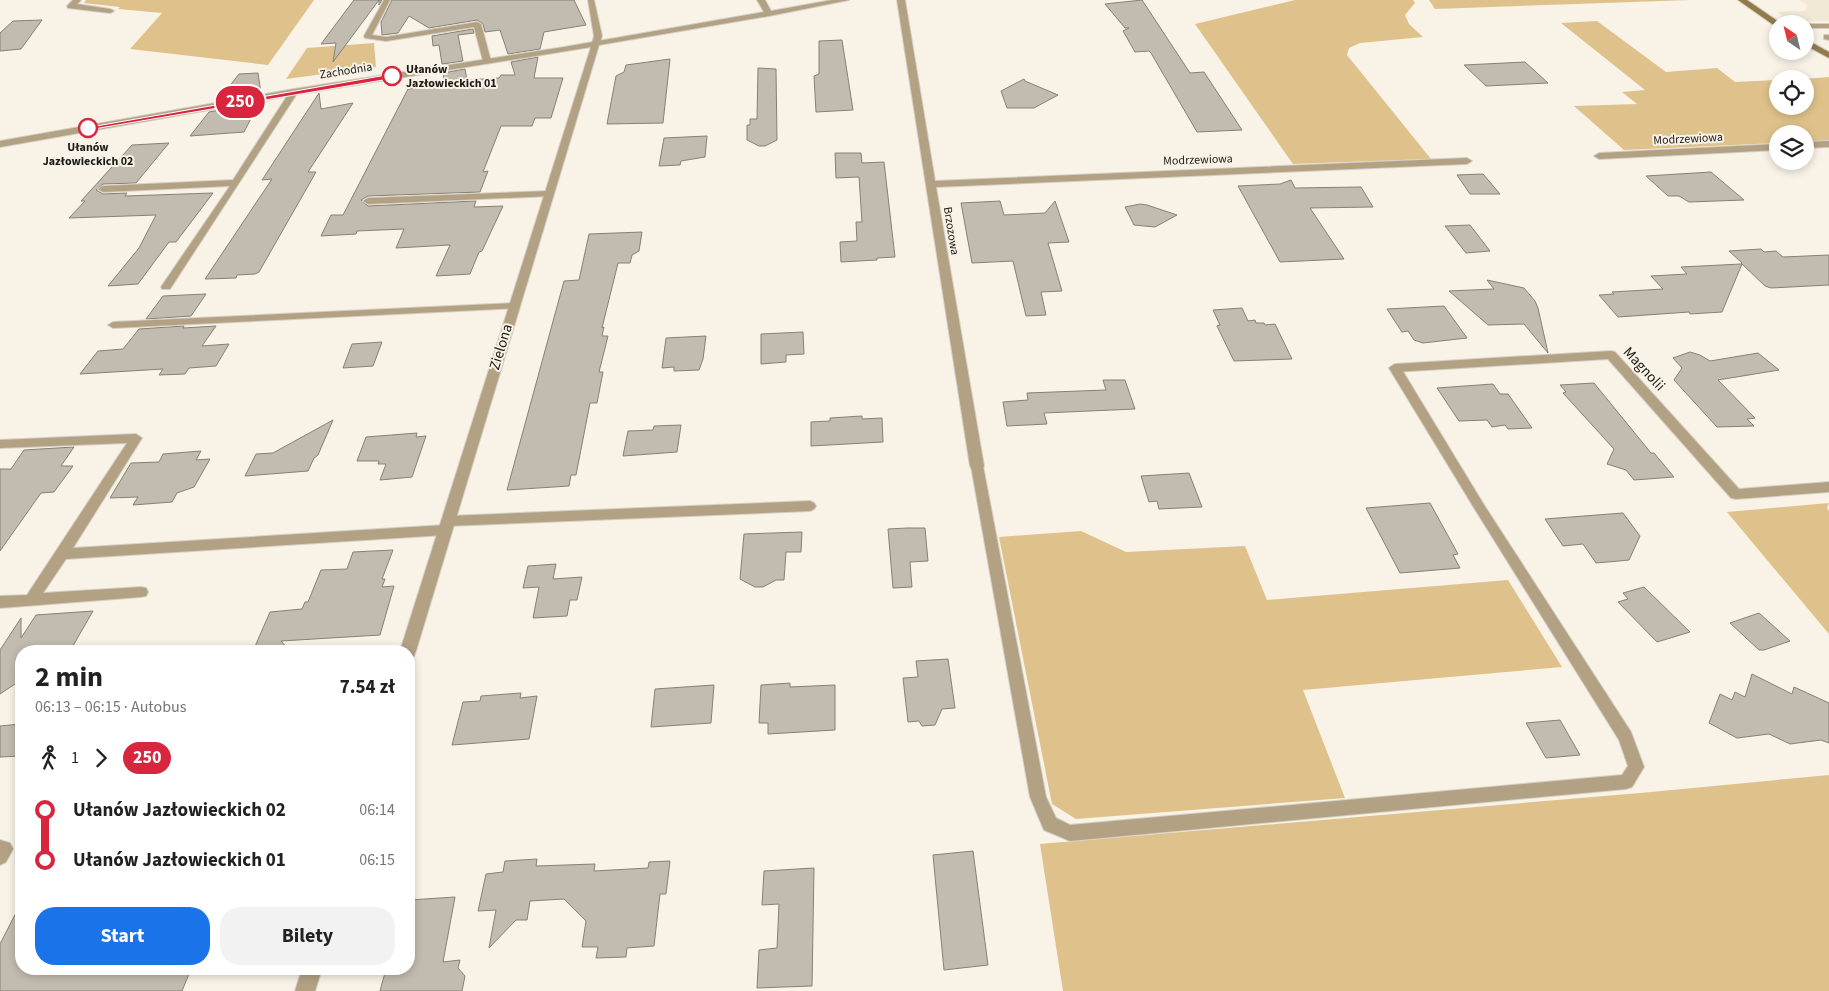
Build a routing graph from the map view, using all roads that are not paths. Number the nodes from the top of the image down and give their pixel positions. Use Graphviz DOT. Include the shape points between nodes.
graph roads {
  1 [pos="77,0"];
  2 [pos="387,0"];
  3 [pos="591,0"];
  4 [pos="761,0"];
  5 [pos="845,0"];
  6 [pos="901,0"];
  7 [pos="1742,0"];
  8 [pos="110,10"];
  9 [pos="769,14"];
  10 [pos="1769,18"];
  11 [pos="1814,26"];
  12 [pos="1829,26"];
  13 [pos="596,44"];
  14 [pos="1814,47"];
  15 [pos="1829,56"];
  16 [pos="486,61"];
  17 [pos="294,92"];
  18 [pos="3,144"];
  19 [pos="1829,144"];
  20 [pos="1814,145"];
  21 [pos="1769,147"];
  22 [pos="0,155"];
  23 [pos="1599,156"];
  24 [pos="1467,161"];
  25 [pos="236,183"];
  26 [pos="930,184"];
  27 [pos="103,189"];
  28 [pos="549,194"];
  29 [pos="368,201"];
  30 [pos="166,288"];
  31 [pos="514,306"];
  32 [pos="112,325"];
  33 [pos="1395,368"];
  34 [pos="0,444"];
  35 [pos="977,466"];
  36 [pos="1829,487"];
  37 [pos="810,506"];
  38 [pos="447,526"];
  39 [pos="62,554"];
  40 [pos="141,592"];
  41 [pos="32,600"];
  42 [pos="0,602"];
  43 [pos="410,645"];
  44 [pos="0,849"];
  45 [pos="0,856"];
  46 [pos="310,975"];
  47 [pos="306,991"];
  1 -- 8 [label="street" via="71,6"];
  2 -- 16 [label="lane" via="368,36 386,39 477,24"];
  3 -- 13 [label="lane" via="598,36"];
  4 -- 9 [label="street"];
  5 -- 9 [label="street, Zachodnia"];
  6 -- 26 [label="street, Brzozowa"];
  7 -- 10 [label="main road"];
  9 -- 13 [label="street, Zachodnia"];
  11 -- 12 [label="street"];
  13 -- 16 [label="street, Zachodnia"];
  13 -- 28 [label="street, Zielona"];
  14 -- 15 [label="main road"];
  16 -- 17 [label="street, Zachodnia"];
  17 -- 18 [label="street, Zachodnia"];
  17 -- 25 [label="lane"];
  18 -- 22 [label="street"];
  19 -- 20 [label="street"];
  21 -- 23 [label="street, Modrzewiowa"];
  24 -- 26 [label="street, Modrzewiowa"];
  25 -- 27 [label="lane"];
  25 -- 30 [label="lane"];
  26 -- 35 [label="street, Brzozowa"];
  28 -- 29 [label="lane"];
  28 -- 31 [label="street, Zielona"];
  31 -- 32 [label="lane"];
  31 -- 38 [label="street, Zielona"];
  33 -- 35 [label="lane" via="1626,737 1636,767 1626,782 1070,833 1050,824 1038,797"];
  33 -- 36 [label="street, Magnolii" via="1611,355 1736,494"];
  34 -- 39 [label="lane" via="136,438"];
  37 -- 38 [label="lane"];
  38 -- 39 [label="lane"];
  38 -- 43 [label="street, Zielona"];
  39 -- 41 [label="lane"];
  40 -- 41 [label="lane"];
  41 -- 42 [label="lane"];
  44 -- 45 [label="street" via="4,848"];
  46 -- 47 [label="street"];
}
